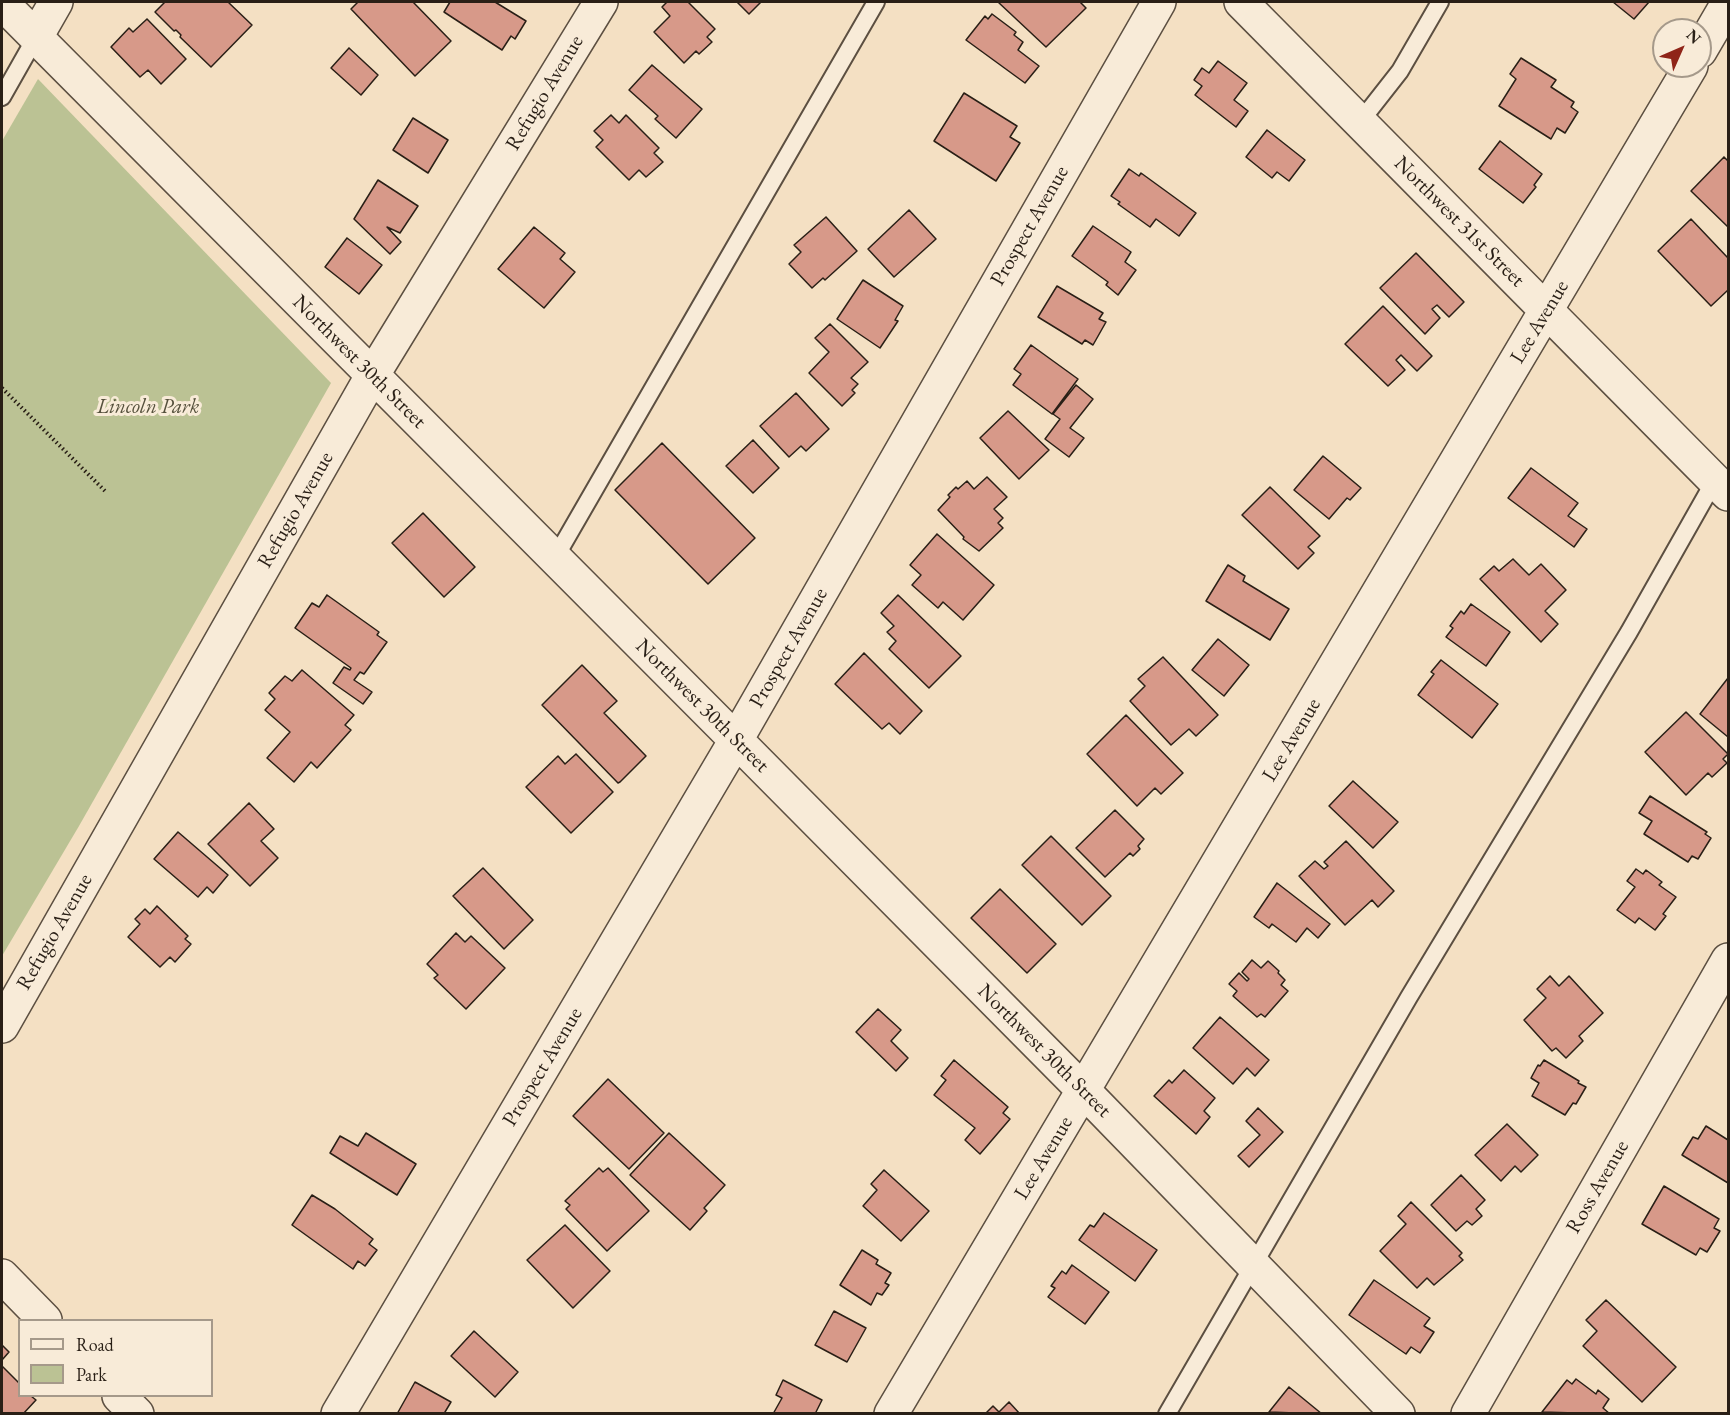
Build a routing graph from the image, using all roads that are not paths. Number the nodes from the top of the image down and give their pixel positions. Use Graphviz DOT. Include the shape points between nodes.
graph roads {
  1 [pos="56,2"];
  2 [pos="601,2"];
  3 [pos="876,2"];
  4 [pos="1159,2"];
  5 [pos="1241,2"];
  6 [pos="1440,2"];
  7 [pos="2,3"];
  8 [pos="1728,3"];
  9 [pos="1712,30"];
  10 [pos="36,37"];
  11 [pos="1684,78"];
  12 [pos="2,97"];
  13 [pos="1360,122"];
  14 [pos="1547,310"];
  15 [pos="372,376"];
  16 [pos="1722,487"];
  17 [pos="555,558"];
  18 [pos="736,740"];
  19 [pos="1728,960"];
  20 [pos="2,1026"];
  21 [pos="1084,1091"];
  22 [pos="1253,1264"];
  23 [pos="2,1276"];
  24 [pos="44,1319"];
  25 [pos="121,1397"];
  26 [pos="137,1413"];
  27 [pos="338,1413"];
  28 [pos="891,1413"];
  29 [pos="1167,1413"];
  30 [pos="1398,1413"];
  31 [pos="1468,1413"];
  1 -- 10 [label="street"];
  2 -- 15 [label="street, Refugio Avenue"];
  3 -- 17 [label="lane"];
  4 -- 18 [label="street, Prospect Avenue"];
  5 -- 13 [label="street, Northwest 31st Street"];
  6 -- 13 [label="lane" via="1400,71"];
  7 -- 10 [label="street, Northwest 30th Street"];
  8 -- 9 [label="street"];
  10 -- 12 [label="lane"];
  10 -- 15 [label="street, Northwest 30th Street"];
  11 -- 14 [label="street, Lee Avenue"];
  13 -- 14 [label="street, Northwest 31st Street"];
  14 -- 16 [label="street, Northwest 31st Street"];
  14 -- 21 [label="street, Lee Avenue"];
  15 -- 17 [label="street, Northwest 30th Street"];
  15 -- 20 [label="street, Refugio Avenue"];
  16 -- 22 [label="lane" via="1629,632"];
  17 -- 18 [label="street, Northwest 30th Street"];
  18 -- 21 [label="street, Northwest 30th Street"];
  18 -- 27 [label="street, Prospect Avenue"];
  19 -- 31 [label="street, Ross Avenue"];
  21 -- 22 [label="street, Northwest 30th Street"];
  21 -- 28 [label="street, Lee Avenue"];
  22 -- 29 [label="lane"];
  22 -- 30 [label="street, Northwest 30th Street"];
  23 -- 24 [label="street"];
  25 -- 26 [label="street"];
}
